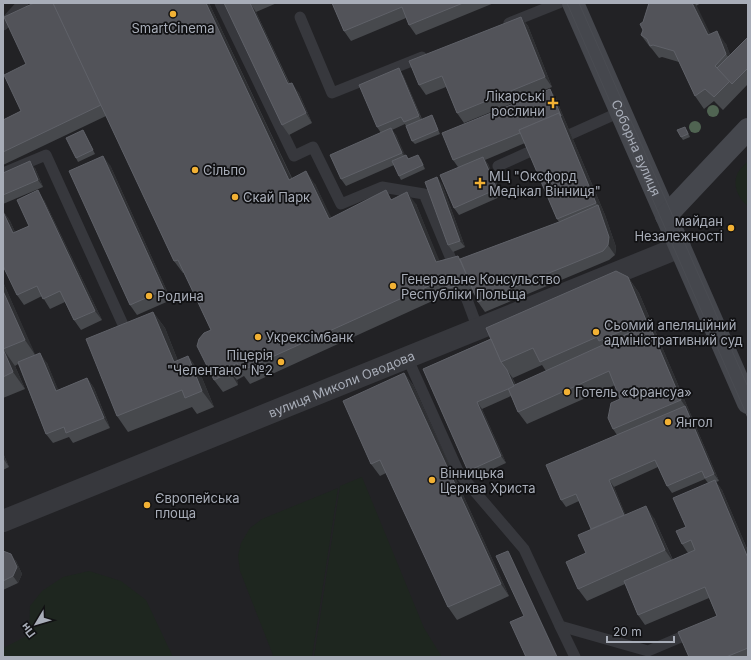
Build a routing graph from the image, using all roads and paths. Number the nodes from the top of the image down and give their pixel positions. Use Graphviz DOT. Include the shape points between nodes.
graph roads {
  1 [pos="23,3"];
  2 [pos="220,3"];
  3 [pos="559,3"];
  4 [pos="573,3"];
  5 [pos="300,17"];
  6 [pos="3,25"];
  7 [pos="502,26"];
  8 [pos="436,52"];
  9 [pos="620,112"];
  10 [pos="748,129"];
  11 [pos="571,134"];
  12 [pos="531,151"];
  13 [pos="498,166"];
  14 [pos="3,173"];
  15 [pos="666,216"];
  16 [pos="680,247"];
  17 [pos="456,271"];
  18 [pos="466,297"];
  19 [pos="125,329"];
  20 [pos="478,329"];
  21 [pos="407,357"];
  22 [pos="748,403"];
  23 [pos="3,521"];
  24 [pos="560,626"];
  25 [pos="699,629"];
  26 [pos="575,657"];
  1 -- 6 [label="lane"];
  2 -- 17 [label="lane" via="294,156 313,148 341,204 382,187 424,194"];
  3 -- 7 [label="lane"];
  4 -- 9 [label="main road, Соборна вулиця"];
  5 -- 8 [label="lane" via="332,93"];
  9 -- 11 [label="lane"];
  9 -- 15 [label="main road, Соборна вулиця"];
  10 -- 15 [label="main road"];
  12 -- 13 [label="lane"];
  14 -- 19 [label="lane" via="46,155"];
  15 -- 16 [label="main road, Соборна вулиця"];
  16 -- 20 [label="street, вулиця Миколи Оводова"];
  16 -- 22 [label="main road, Соборна вулиця"];
  18 -- 20 [label="lane"];
  20 -- 21 [label="street, вулиця Миколи Оводова"];
  21 -- 23 [label="street, вулиця Миколи Оводова"];
  21 -- 24 [label="lane" via="459,474 524,549"];
  24 -- 25 [label="lane" via="648,651"];
  24 -- 26 [label="lane"];
}
